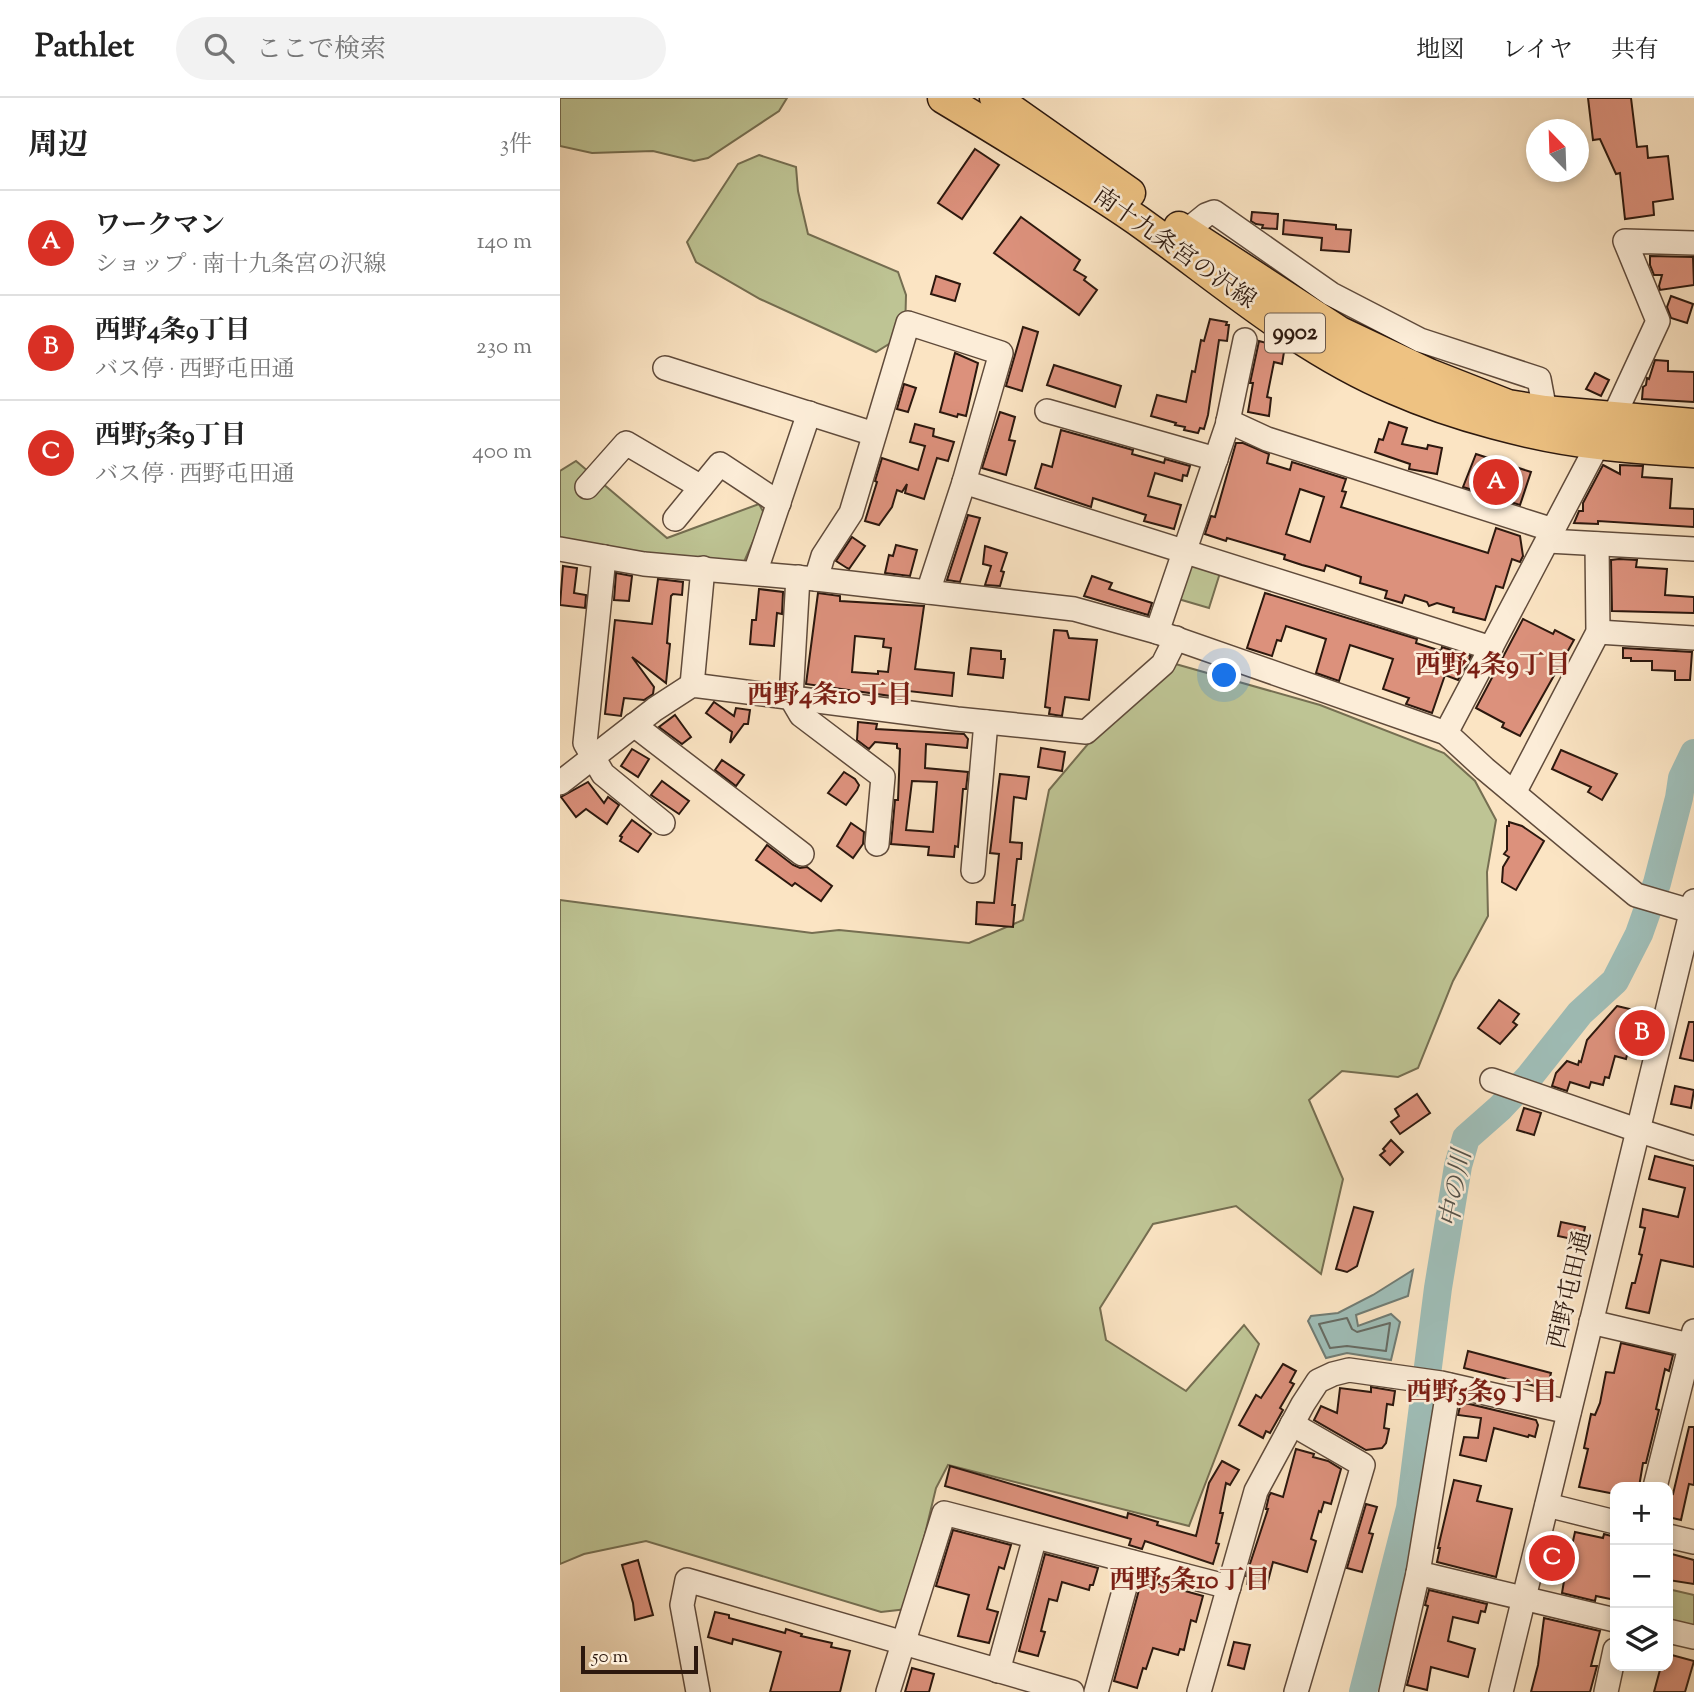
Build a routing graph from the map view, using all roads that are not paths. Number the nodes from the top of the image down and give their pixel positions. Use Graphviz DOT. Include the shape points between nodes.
graph roads {
  1 [pos="943,98"];
  2 [pos="995,98"];
  3 [pos="1694,243"];
  4 [pos="1245,340"];
  5 [pos="665,368"];
  6 [pos="1047,411"];
  7 [pos="809,413"];
  8 [pos="1228,421"];
  9 [pos="1694,424"];
  10 [pos="1605,426"];
  11 [pos="874,435"];
  12 [pos="1694,452"];
  13 [pos="1216,459"];
  14 [pos="964,482"];
  15 [pos="587,487"];
  16 [pos="701,487"];
  17 [pos="779,503"];
  18 [pos="675,519"];
  19 [pos="1550,535"];
  20 [pos="1597,544"];
  21 [pos="560,549"];
  22 [pos="1694,549"];
  23 [pos="1183,551"];
  24 [pos="604,557"];
  25 [pos="703,568"];
  26 [pos="755,573"];
  27 [pos="807,578"];
  28 [pos="928,592"];
  29 [pos="1598,632"];
  30 [pos="1167,635"];
  31 [pos="1694,638"];
  32 [pos="1491,648"];
  33 [pos="692,685"];
  34 [pos="791,698"];
  35 [pos="986,722"];
  36 [pos="634,725"];
  37 [pos="1446,733"];
  38 [pos="593,757"];
  39 [pos="560,783"];
  40 [pos="1514,793"];
  41 [pos="663,823"];
  42 [pos="877,844"];
  43 [pos="802,854"];
  44 [pos="972,871"];
  45 [pos="1693,908"];
  46 [pos="1492,1080"];
  47 [pos="1637,1130"];
  48 [pos="1694,1148"];
  49 [pos="1591,1322"];
  50 [pos="1693,1341"];
  51 [pos="1445,1384"];
  52 [pos="1569,1412"];
  53 [pos="1293,1424"];
  54 [pos="1656,1482"];
  55 [pos="1547,1505"];
  56 [pos="1610,1521"];
  57 [pos="1035,1537"];
  58 [pos="1673,1537"];
  59 [pos="1694,1542"];
  60 [pos="1132,1562"];
  61 [pos="1418,1573"];
  62 [pos="1229,1587"];
  63 [pos="1524,1600"];
  64 [pos="1610,1619"];
  65 [pos="1673,1632"];
  66 [pos="1694,1637"];
  67 [pos="903,1643"];
  68 [pos="998,1671"];
  69 [pos="1610,1671"];
  70 [pos="698,1692"];
  71 [pos="888,1692"];
  72 [pos="1072,1692"];
  73 [pos="1096,1692"];
  74 [pos="1199,1692"];
  75 [pos="1296,1692"];
  76 [pos="1391,1692"];
  77 [pos="1501,1692"];
  78 [pos="1606,1692"];
  1 -- 10 [label="main road, 南十九条宮の沢線 / 9902" via="1136,220 1339,362 1395,389 1550,437"];
  2 -- 10 [label="main road, 南十九条宮の沢線 / 9902" via="1185,232 1340,332 1508,405"];
  3 -- 10 [label="street" via="1625,241 1658,321"];
  4 -- 8 [label="street"];
  5 -- 7 [label="street"];
  6 -- 13 [label="street"];
  7 -- 11 [label="street"];
  7 -- 17 [label="street"];
  8 -- 13 [label="street"];
  8 -- 19 [label="street" via="1267,439"];
  9 -- 10 [label="main road, 南十九条宮の沢線 / 9902"];
  10 -- 12 [label="main road, 南十九条宮の沢線 / 9902"];
  10 -- 19 [label="street"];
  11 -- 14 [label="street" via="908,323 1001,352"];
  11 -- 27 [label="street" via="851,513"];
  13 -- 23 [label="street"];
  14 -- 23 [label="street"];
  14 -- 28 [label="street"];
  15 -- 16 [label="street" via="626,443"];
  16 -- 17 [label="street" via="720,464"];
  16 -- 18 [label="street"];
  17 -- 26 [label="street"];
  19 -- 20 [label="street"];
  19 -- 32 [label="street"];
  20 -- 22 [label="street"];
  20 -- 29 [label="street"];
  21 -- 24 [label="street"];
  23 -- 30 [label="street"];
  23 -- 32 [label="street"];
  24 -- 25 [label="street"];
  24 -- 38 [label="street" via="585,743"];
  25 -- 26 [label="street"];
  25 -- 33 [label="street"];
  26 -- 27 [label="street"];
  27 -- 28 [label="street"];
  27 -- 34 [label="street"];
  28 -- 30 [label="street" via="1074,609"];
  29 -- 31 [label="street"];
  29 -- 40 [label="street"];
  30 -- 35 [label="street" via="1163,664 1086,732"];
  30 -- 37 [label="street"];
  32 -- 37 [label="street"];
  33 -- 34 [label="street"];
  33 -- 36 [label="street"];
  34 -- 35 [label="street"];
  34 -- 42 [label="street" via="801,715 883,778"];
  35 -- 44 [label="street"];
  36 -- 38 [label="street"];
  36 -- 43 [label="street"];
  37 -- 40 [label="street"];
  38 -- 39 [label="street"];
  38 -- 41 [label="street" via="603,774"];
  40 -- 45 [label="street" via="1636,895"];
  45 -- 47 [label="street, 西野屯田通"];
  46 -- 47 [label="street"];
  47 -- 48 [label="street"];
  47 -- 49 [label="street, 西野屯田通"];
  49 -- 50 [label="street"];
  49 -- 52 [label="street, 西野屯田通"];
  50 -- 54 [label="street"];
  51 -- 52 [label="street"];
  51 -- 53 [label="street" via="1349,1370 1333,1374 1318,1381"];
  51 -- 61 [label="street"];
  52 -- 55 [label="street, 西野屯田通"];
  53 -- 62 [label="street" via="1256,1491"];
  53 -- 75 [label="street" via="1363,1465"];
  55 -- 56 [label="street"];
  55 -- 63 [label="street, 西野屯田通"];
  57 -- 60 [label="street"];
  57 -- 67 [label="street" via="944,1513"];
  57 -- 68 [label="street"];
  58 -- 59 [label="street"];
  60 -- 62 [label="street"];
  60 -- 73 [label="street"];
  61 -- 63 [label="street"];
  61 -- 76 [label="street"];
  62 -- 74 [label="street"];
  63 -- 64 [label="street"];
  63 -- 77 [label="street, 西野屯田通"];
  65 -- 66 [label="street"];
  67 -- 68 [label="street"];
  67 -- 70 [label="street" via="687,1580 682,1605"];
  67 -- 71 [label="street"];
  68 -- 72 [label="street"];
  69 -- 78 [label="street"];
}
